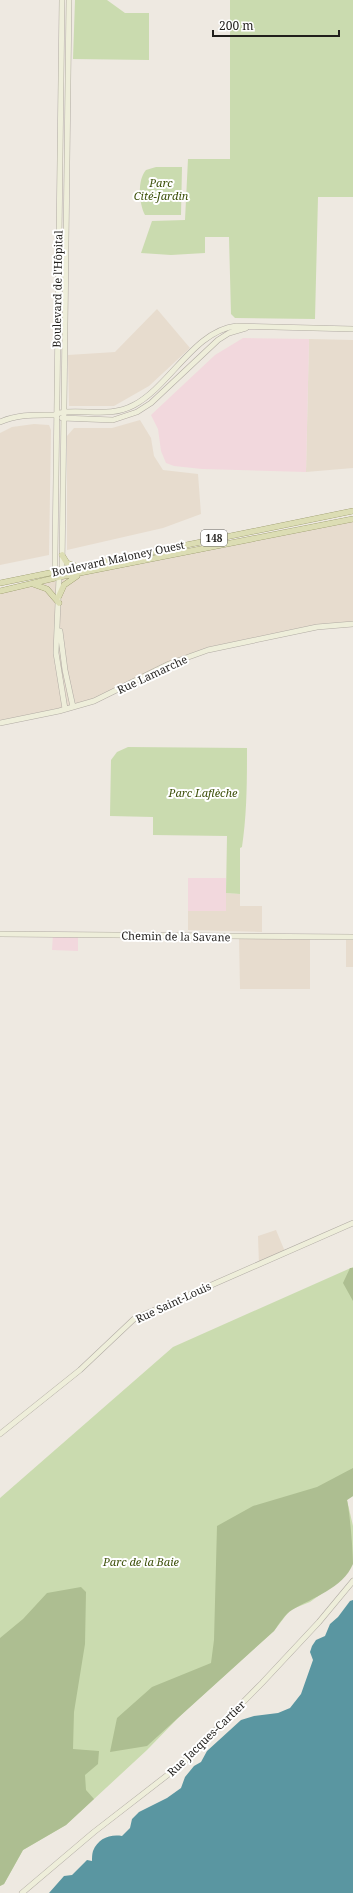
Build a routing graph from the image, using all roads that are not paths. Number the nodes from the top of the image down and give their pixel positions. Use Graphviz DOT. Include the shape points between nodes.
graph roads {
  1 [pos="62,0"];
  2 [pos="69,0"];
  3 [pos="253,327"];
  4 [pos="353,329"];
  5 [pos="198,346"];
  6 [pos="204,352"];
  7 [pos="139,402"];
  8 [pos="142,409"];
  9 [pos="64,412"];
  10 [pos="56,415"];
  11 [pos="64,419"];
  12 [pos="0,422"];
  13 [pos="353,511"];
  14 [pos="353,519"];
  15 [pos="62,555"];
  16 [pos="76,566"];
  17 [pos="62,569"];
  18 [pos="55,571"];
  19 [pos="83,573"];
  20 [pos="59,577"];
  21 [pos="0,583"];
  22 [pos="33,583"];
  23 [pos="0,591"];
  24 [pos="59,596"];
  25 [pos="59,603"];
  26 [pos="58,622"];
  27 [pos="353,624"];
  28 [pos="73,707"];
  29 [pos="65,709"];
  30 [pos="0,723"];
  31 [pos="0,934"];
  32 [pos="353,937"];
  33 [pos="353,1224"];
  34 [pos="0,1434"];
  35 [pos="353,1581"];
  36 [pos="22,1893"];
  1 -- 10 [label="street, Boulevard de l'Hôpital"];
  2 -- 9 [label="street, Boulevard de l'Hôpital"];
  3 -- 4 [label="street"];
  3 -- 5 [label="street" via="224,328"];
  3 -- 6 [label="street" via="224,336"];
  5 -- 6 [label="street"];
  5 -- 7 [label="street"];
  6 -- 8 [label="street"];
  7 -- 8 [label="street"];
  7 -- 9 [label="street" via="108,412"];
  8 -- 11 [label="street" via="128,417 113,420"];
  9 -- 10 [label="street"];
  9 -- 11 [label="street, Boulevard de l'Hôpital"];
  10 -- 11 [label="street"];
  10 -- 12 [label="street" via="27,415"];
  10 -- 18 [label="street, Boulevard de l'Hôpital"];
  11 -- 15 [label="street, Boulevard de l'Hôpital"];
  13 -- 16 [label="main road, Boulevard Maloney Ouest / 148"];
  14 -- 19 [label="main road, Boulevard Maloney Ouest / 148"];
  15 -- 16 [label="main road" via="69,564"];
  15 -- 17 [label="street, Boulevard de l'Hôpital"];
  16 -- 17 [label="main road, Boulevard Maloney Ouest / 148"];
  17 -- 18 [label="main road, Boulevard Maloney Ouest / 148"];
  17 -- 20 [label="street, Boulevard de l'Hôpital"];
  18 -- 20 [label="street"];
  18 -- 21 [label="main road, Boulevard Maloney Ouest / 148"];
  19 -- 20 [label="main road, Boulevard Maloney Ouest / 148"];
  19 -- 24 [label="main road" via="67,582"];
  20 -- 22 [label="main road, Boulevard Maloney Ouest / 148"];
  20 -- 24 [label="street, Boulevard de l'Hôpital"];
  22 -- 23 [label="main road, Boulevard Maloney Ouest / 148"];
  22 -- 25 [label="main road" via="47,589"];
  24 -- 25 [label="street, Boulevard de l'Hôpital"];
  25 -- 26 [label="street, Boulevard de l'Hôpital"];
  26 -- 28 [label="street, Boulevard de l'Hôpital"];
  26 -- 29 [label="street, Boulevard de l'Hôpital" via="56,653"];
  27 -- 28 [label="street, Rue Lamarche" via="316,627 199,653 169,664 110,694"];
  28 -- 29 [label="street, Rue Lamarche"];
  29 -- 30 [label="street, Rue Lamarche"];
  31 -- 32 [label="street, Chemin de la Savane"];
  33 -- 34 [label="street, Rue Saint-Louis" via="134,1319 80,1370"];
  35 -- 36 [label="street, Rue Jacques-Cartier" via="319,1622 183,1763"];
}
